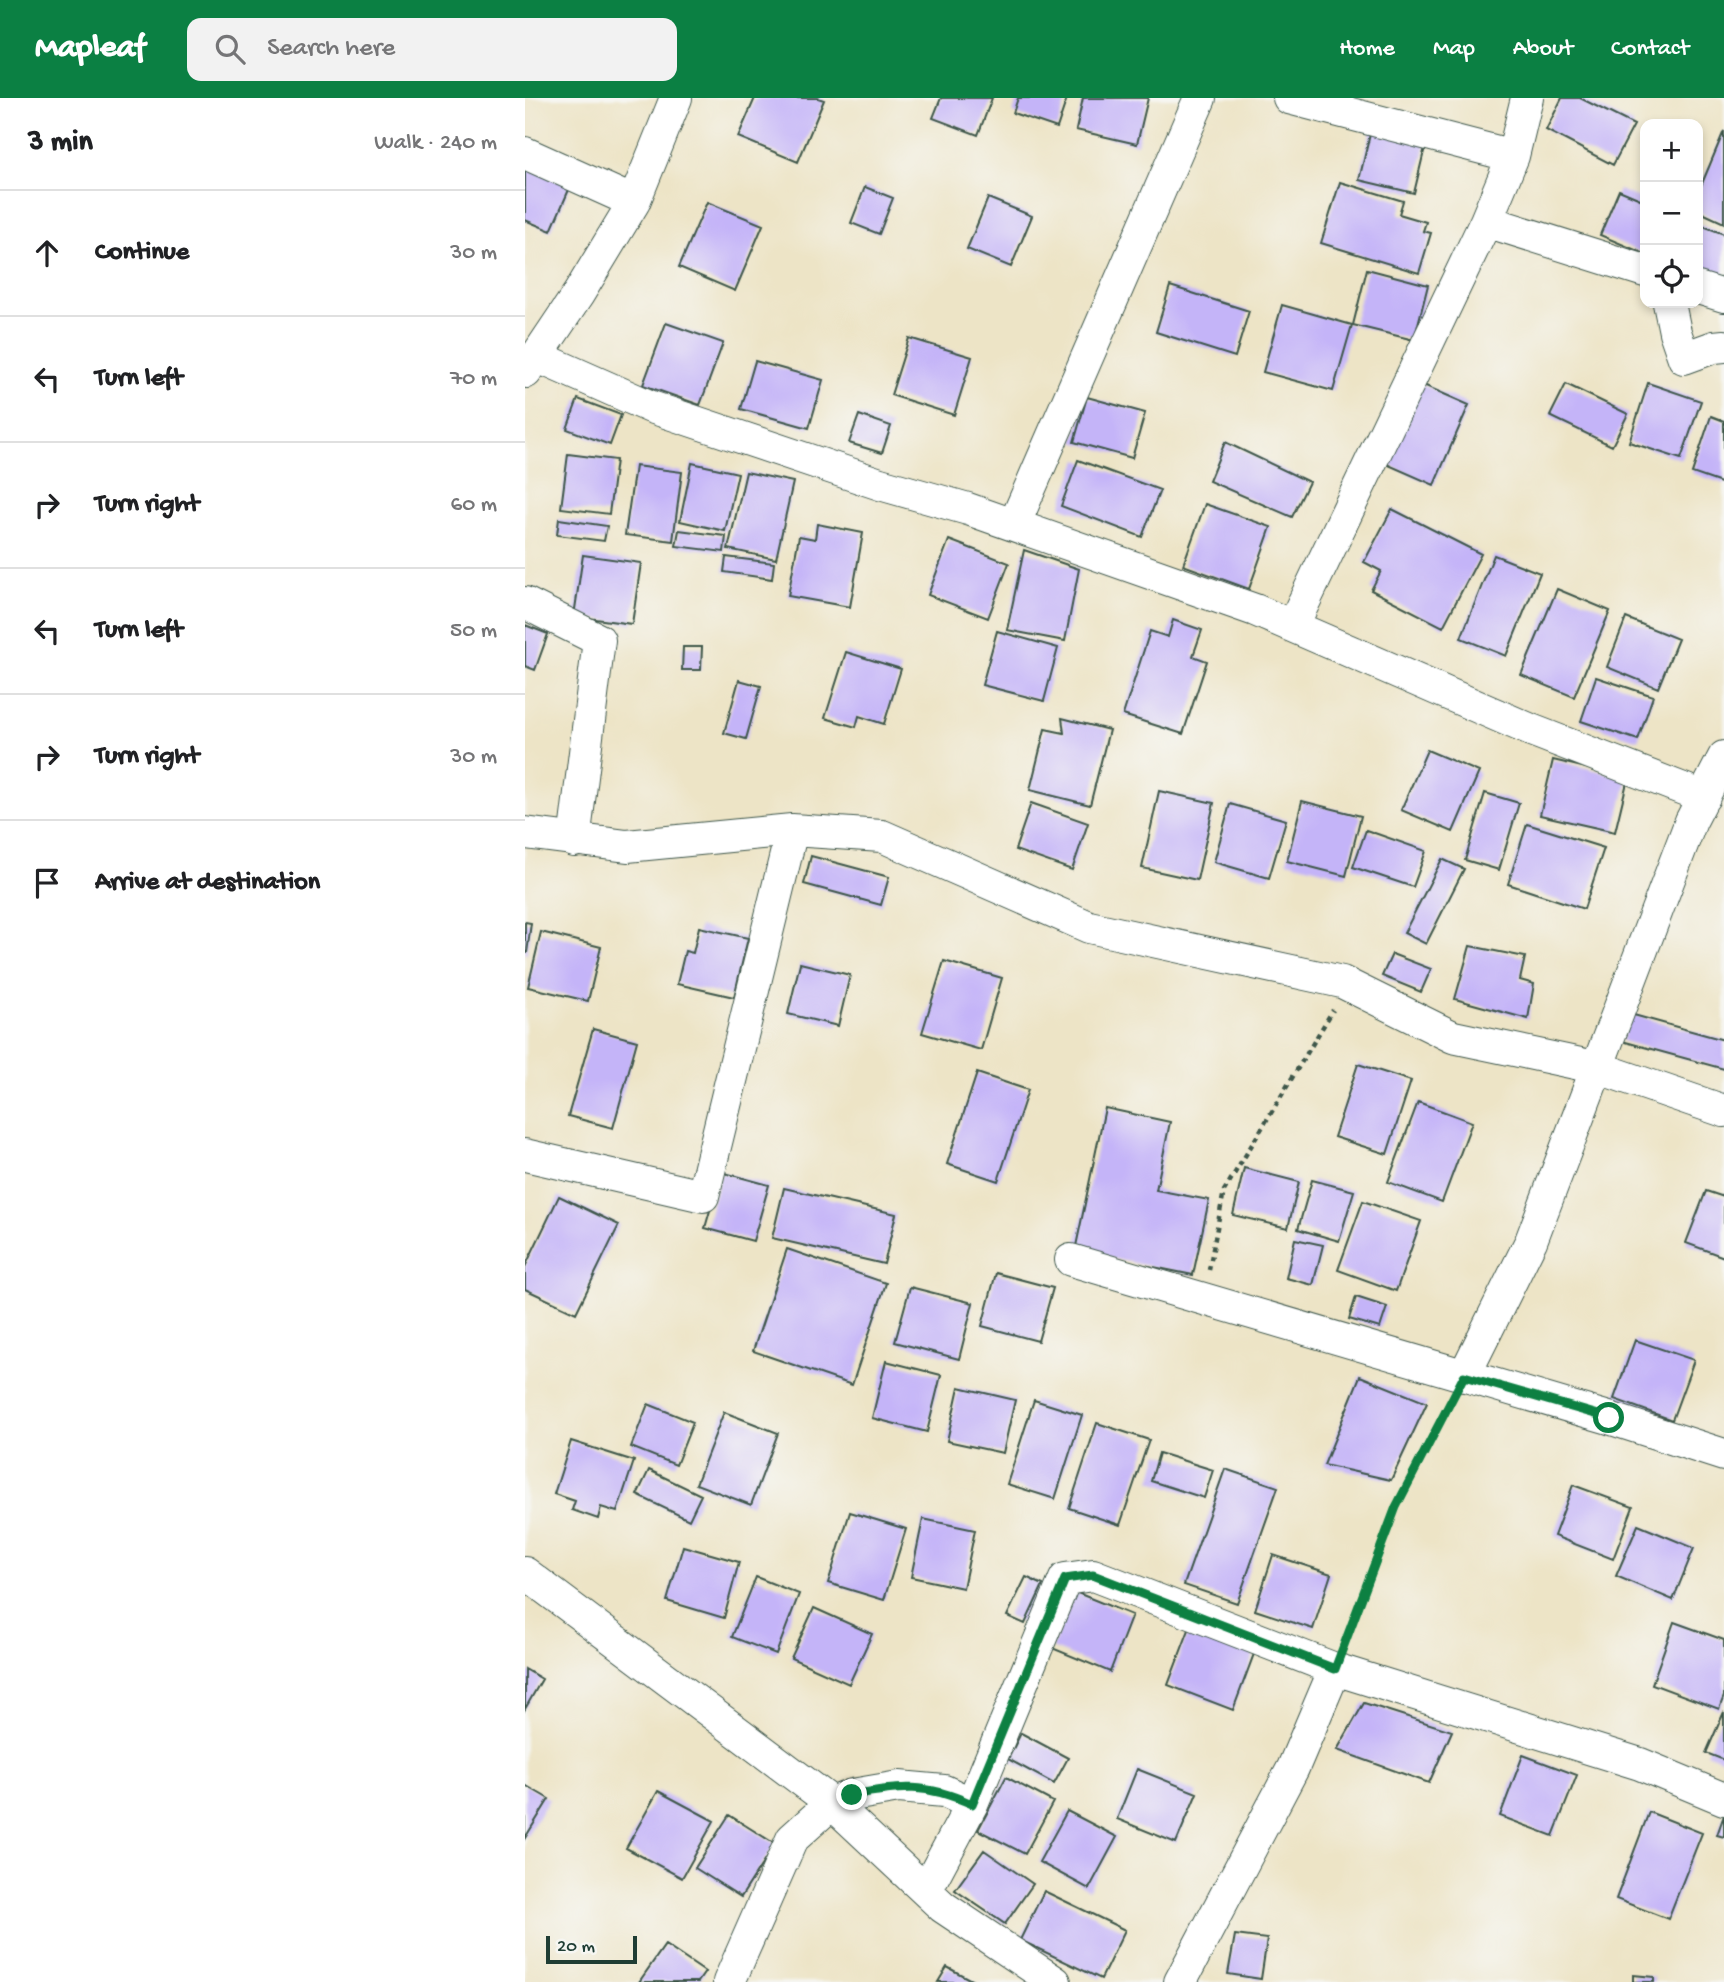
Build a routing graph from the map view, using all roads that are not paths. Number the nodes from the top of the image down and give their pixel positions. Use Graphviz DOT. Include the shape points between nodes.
graph roads {
  1 [pos="676,98"];
  2 [pos="1200,98"];
  3 [pos="1289,98"];
  4 [pos="1527,98"];
  5 [pos="525,153"];
  6 [pos="1513,156"];
  7 [pos="634,202"];
  8 [pos="1486,221"];
  9 [pos="1640,269"];
  10 [pos="1703,290"];
  11 [pos="1724,296"];
  12 [pos="1670,308"];
  13 [pos="1724,346"];
  14 [pos="531,365"];
  15 [pos="1014,525"];
  16 [pos="525,603"];
  17 [pos="1293,625"];
  18 [pos="1724,757"];
  19 [pos="1704,797"];
  20 [pos="792,830"];
  21 [pos="525,833"];
  22 [pos="574,841"];
  23 [pos="1599,1068"];
  24 [pos="1724,1111"];
  25 [pos="525,1155"];
  26 [pos="1071,1261"];
  27 [pos="1464,1376"];
  28 [pos="1724,1455"];
  29 [pos="525,1573"];
  30 [pos="1335,1669"];
  31 [pos="1724,1799"];
  32 [pos="832,1803"];
  33 [pos="972,1804"];
  34 [pos="926,1890"];
  35 [pos="729,1982"];
  36 [pos="1055,1982"];
  37 [pos="1181,1982"];
  1 -- 7 [label="street"];
  2 -- 15 [label="street"];
  3 -- 6 [label="street"];
  4 -- 6 [label="street"];
  5 -- 7 [label="street"];
  6 -- 8 [label="street"];
  7 -- 14 [label="street"];
  8 -- 9 [label="street"];
  8 -- 17 [label="street"];
  10 -- 11 [label="street"];
  12 -- 13 [label="street" via="1684,358"];
  14 -- 15 [label="street"];
  15 -- 17 [label="street"];
  16 -- 22 [label="street" via="599,640"];
  17 -- 19 [label="street" via="1531,730"];
  18 -- 19 [label="street"];
  19 -- 23 [label="street"];
  20 -- 22 [label="street" via="627,846"];
  20 -- 23 [label="street" via="882,836 1089,927 1342,982 1453,1037"];
  20 -- 25 [label="street" via="703,1196"];
  21 -- 22 [label="street"];
  23 -- 24 [label="street"];
  23 -- 27 [label="street" via="1531,1241"];
  26 -- 27 [label="street"];
  27 -- 28 [label="street"];
  29 -- 32 [label="street"];
  30 -- 31 [label="street" via="1640,1764"];
  30 -- 33 [label="street" via="1093,1575 1065,1579"];
  30 -- 37 [label="street" via="1293,1768"];
  32 -- 33 [label="street" via="899,1787 944,1791"];
  32 -- 34 [label="street"];
  32 -- 35 [label="street" via="792,1839"];
  33 -- 34 [label="street"];
  34 -- 36 [label="street" via="943,1907"];
}
